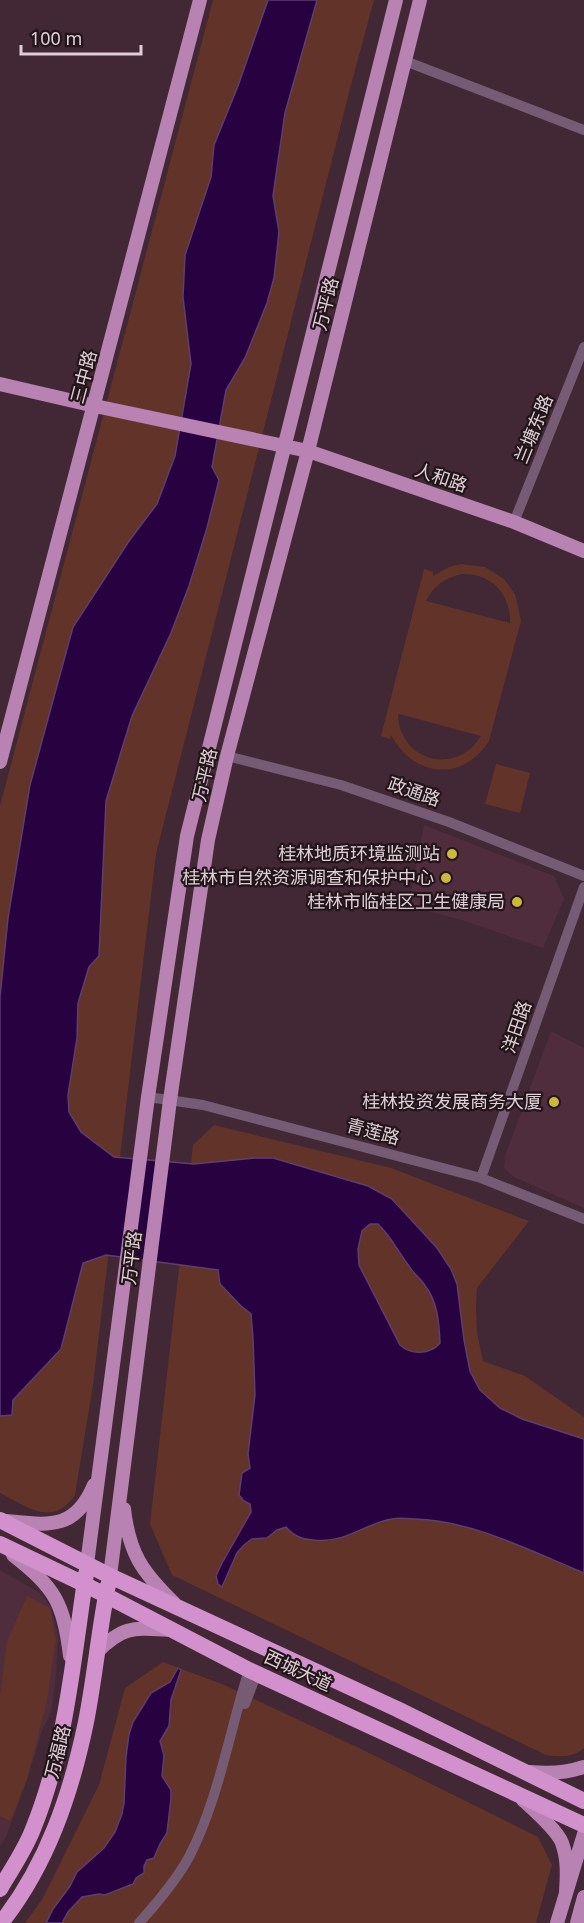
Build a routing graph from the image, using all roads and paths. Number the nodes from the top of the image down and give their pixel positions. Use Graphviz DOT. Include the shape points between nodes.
graph roads {
  1 [pos="200,0"];
  2 [pos="396,0"];
  3 [pos="420,0"];
  4 [pos="405,61"];
  5 [pos="584,130"];
  6 [pos="584,347"];
  7 [pos="0,384"];
  8 [pos="95,406"];
  9 [pos="284,445"];
  10 [pos="308,451"];
  11 [pos="514,522"];
  12 [pos="584,551"];
  13 [pos="227,756"];
  14 [pos="0,762"];
  15 [pos="584,876"];
  16 [pos="584,887"];
  17 [pos="148,1097"];
  18 [pos="170,1100"];
  19 [pos="481,1178"];
  20 [pos="584,1219"];
  21 [pos="99,1472"];
  22 [pos="122,1487"];
  23 [pos="0,1520"];
  24 [pos="0,1544"];
  25 [pos="87,1564"];
  26 [pos="110,1576"];
  27 [pos="84,1584"];
  28 [pos="106,1596"];
  29 [pos="180,1608"];
  30 [pos="172,1630"];
  31 [pos="97,1652"];
  32 [pos="72,1671"];
  33 [pos="253,1671"];
  34 [pos="584,1767"];
  35 [pos="523,1771"];
  36 [pos="517,1794"];
  37 [pos="584,1801"];
  38 [pos="584,1825"];
  39 [pos="584,1834"];
  40 [pos="0,1889"];
  41 [pos="566,1892"];
  42 [pos="584,1897"];
  43 [pos="1,1923"];
  44 [pos="139,1923"];
  45 [pos="146,1923"];
  46 [pos="556,1923"];
  47 [pos="576,1923"];
  1 -- 8 [label="main road, 三中路"];
  2 -- 9 [label="main road, 万平路"];
  3 -- 4 [label="main road, 万平路"];
  4 -- 5 [label="street"];
  4 -- 10 [label="main road, 万平路"];
  6 -- 11 [label="street, 兰塘东路"];
  7 -- 8 [label="main road, 人和路"];
  8 -- 9 [label="main road, 人和路"];
  8 -- 14 [label="main road, 三中路"];
  9 -- 10 [label="main road, 人和路"];
  9 -- 17 [label="main road, 万平路" via="187,836"];
  10 -- 11 [label="main road, 人和路"];
  10 -- 13 [label="main road, 万平路"];
  11 -- 12 [label="main road, 人和路"];
  13 -- 15 [label="street, 政通路" via="341,785 449,822"];
  13 -- 18 [label="main road, 万平路" via="208,840"];
  16 -- 19 [label="street, 洋田路"];
  17 -- 18 [label="street, 青莲路"];
  17 -- 21 [label="main road, 万平路"];
  18 -- 19 [label="street, 青莲路" via="203,1105"];
  18 -- 22 [label="main road, 万平路"];
  19 -- 20 [label="street, 青莲路"];
  21 -- 23 [label="main road" via="88,1499 65,1521 51,1524"];
  21 -- 25 [label="main road, 万平路"];
  22 -- 26 [label="main road, 万平路"];
  22 -- 29 [label="main road" via="133,1551 157,1586"];
  23 -- 25 [label="highway, 西城大道"];
  24 -- 27 [label="highway, 西城大道"];
  24 -- 32 [label="main road" via="35,1573 56,1599 66,1624"];
  25 -- 26 [label="highway, 西城大道"];
  25 -- 27 [label="highway, 万福路"];
  26 -- 28 [label="highway, 万福路"];
  26 -- 29 [label="highway, 西城大道"];
  27 -- 28 [label="highway, 西城大道"];
  27 -- 32 [label="highway, 万福路"];
  28 -- 30 [label="highway, 西城大道"];
  28 -- 31 [label="highway, 万福路"];
  29 -- 35 [label="highway, 西城大道"];
  30 -- 31 [label="main road" via="130,1629"];
  30 -- 33 [label="highway, 西城大道"];
  31 -- 43 [label="highway, 万福路" via="86,1722 51,1840 18,1901"];
  32 -- 40 [label="highway, 万福路" via="65,1717 33,1831"];
  33 -- 36 [label="highway, 西城大道"];
  33 -- 44 [label="street" via="189,1857"];
  33 -- 45 [label="street" via="214,1807 192,1859"];
  34 -- 35 [label="main road" via="569,1772"];
  35 -- 37 [label="highway, 西城大道"];
  36 -- 38 [label="highway, 西城大道"];
  36 -- 41 [label="main road" via="562,1842"];
  39 -- 41 [label="main road"];
  41 -- 46 [label="main road"];
  42 -- 47 [label="main road"];
}
